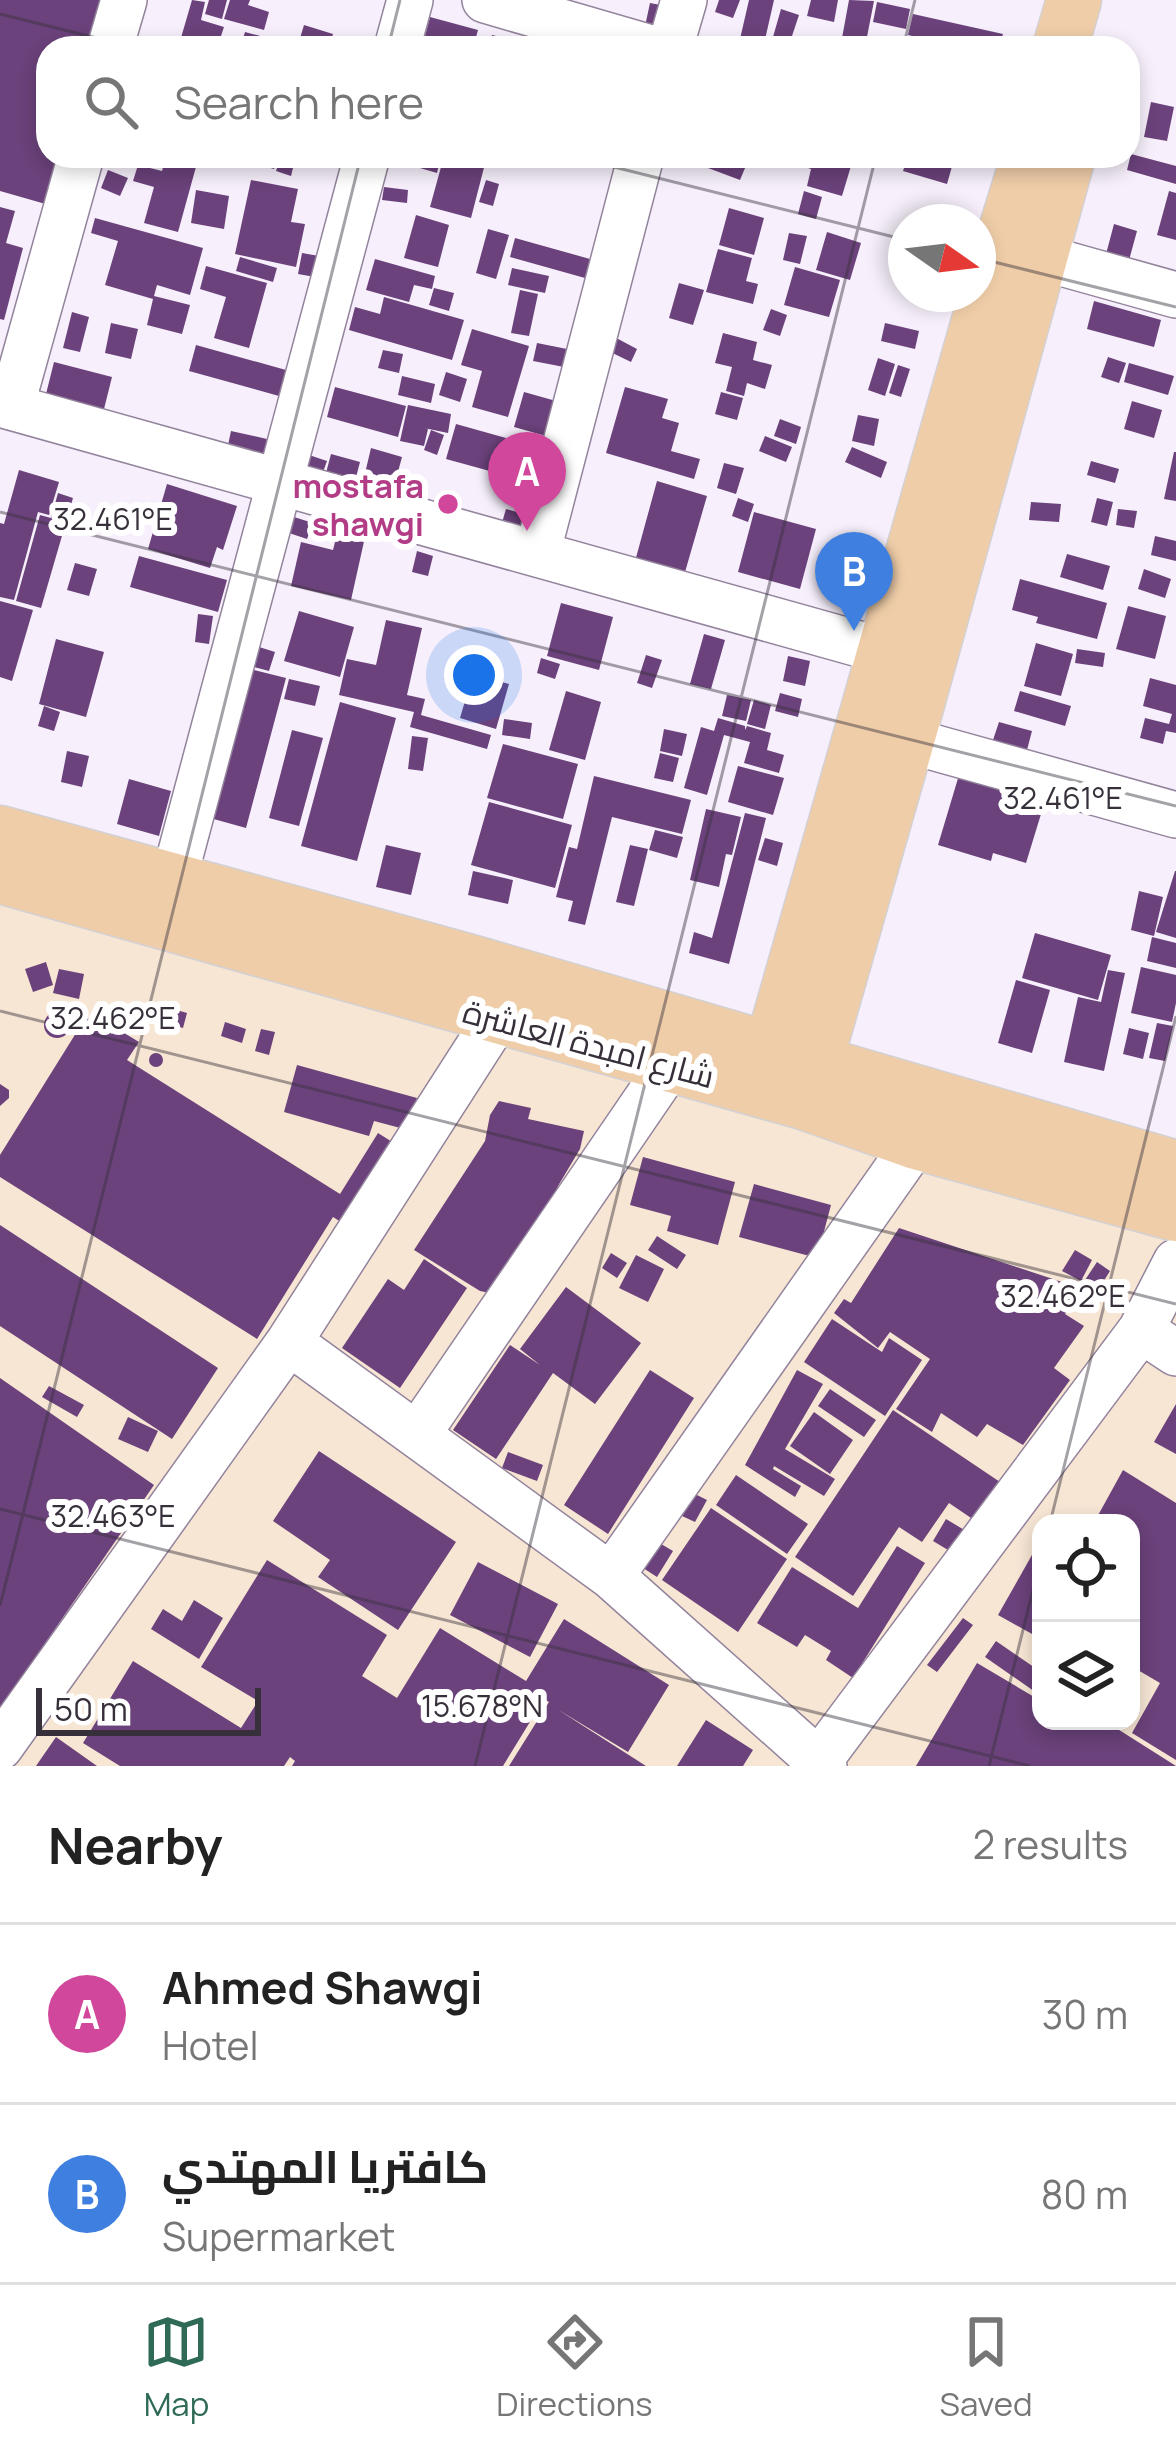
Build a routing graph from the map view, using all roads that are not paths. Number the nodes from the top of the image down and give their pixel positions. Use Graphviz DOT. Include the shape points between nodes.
graph roads {
  1 [pos="124,0"];
  2 [pos="410,0"];
  3 [pos="485,0"];
  4 [pos="684,0"];
  5 [pos="114,36"];
  6 [pos="400,36"];
  7 [pos="610,36"];
  8 [pos="674,36"];
  9 [pos="77,168"];
  10 [pos="365,168"];
  11 [pos="638,168"];
  12 [pos="1032,168"];
  13 [pos="1036,168"];
  14 [pos="1040,257"];
  15 [pos="1176,295"];
  16 [pos="6,406"];
  17 [pos="278,481"];
  18 [pos="536,554"];
  19 [pos="884,651"];
  20 [pos="907,740"];
  21 [pos="1175,811"];
  22 [pos="0,833"];
  23 [pos="0,876"];
  24 [pos="173,882"];
  25 [pos="497,1018"];
  26 [pos="670,1065"];
  27 [pos="788,1075"];
  28 [pos="916,1142"];
  29 [pos="1176,1168"];
  30 [pos="1176,1214"];
  31 [pos="1176,1262"];
  32 [pos="1158,1341"];
  33 [pos="289,1342"];
  34 [pos="417,1435"];
  35 [pos="611,1576"];
  36 [pos="0,1747"];
  37 [pos="819,1765"];
  1 -- 5 [label="street"];
  2 -- 6 [label="street"];
  3 -- 7 [label="street"];
  4 -- 8 [label="street"];
  9 -- 16 [label="street"];
  10 -- 17 [label="street"];
  11 -- 18 [label="street"];
  12 -- 19 [label="main road" via="993,272"];
  13 -- 14 [label="main road"];
  14 -- 15 [label="street"];
  14 -- 20 [label="main road"];
  16 -- 17 [label="street"];
  17 -- 18 [label="street"];
  17 -- 24 [label="street"];
  18 -- 19 [label="street"];
  19 -- 27 [label="main road"];
  20 -- 21 [label="street"];
  20 -- 27 [label="main road"];
  22 -- 24 [label="main road, شارع امبدة العاشرة"];
  23 -- 25 [label="main road, شارع امبدة العاشرة"];
  24 -- 27 [label="main road, شارع امبدة العاشرة" via="467,961"];
  25 -- 26 [label="main road, شارع امبدة العاشرة"];
  25 -- 33 [label="street"];
  26 -- 27 [label="main road, شارع امبدة العاشرة"];
  26 -- 34 [label="street"];
  27 -- 28 [label="main road, شارع امبدة العاشرة"];
  27 -- 29 [label="main road, شارع امبدة العاشرة"];
  28 -- 30 [label="main road, شارع امبدة العاشرة"];
  28 -- 35 [label="street"];
  31 -- 32 [label="street"];
  32 -- 37 [label="street"];
  33 -- 34 [label="street"];
  33 -- 36 [label="street"];
  34 -- 35 [label="street"];
  35 -- 37 [label="street"];
}
